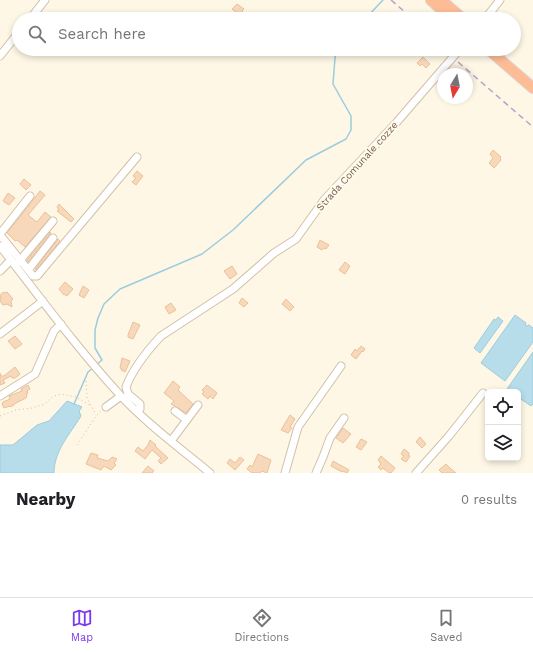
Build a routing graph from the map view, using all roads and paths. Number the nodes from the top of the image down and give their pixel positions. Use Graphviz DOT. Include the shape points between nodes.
graph roads {
  1 [pos="45,0"];
  2 [pos="431,0"];
  3 [pos="441,0"];
  4 [pos="500,0"];
  5 [pos="36,12"];
  6 [pos="445,12"];
  7 [pos="455,12"];
  8 [pos="491,12"];
  9 [pos="12,41"];
  10 [pos="0,56"];
  11 [pos="454,56"];
  12 [pos="496,56"];
  13 [pos="506,56"];
  14 [pos="533,79"];
  15 [pos="533,88"];
  16 [pos="137,157"];
  17 [pos="30,196"];
  18 [pos="53,221"];
  19 [pos="0,235"];
  20 [pos="53,238"];
  21 [pos="0,246"];
  22 [pos="16,262"];
  23 [pos="28,270"];
  24 [pos="0,271"];
  25 [pos="43,301"];
  26 [pos="61,324"];
  27 [pos="0,334"];
  28 [pos="341,366"];
  29 [pos="86,381"];
  30 [pos="483,393"];
  31 [pos="0,396"];
  32 [pos="121,396"];
  33 [pos="198,405"];
  34 [pos="91,406"];
  35 [pos="106,407"];
  36 [pos="175,411"];
  37 [pos="138,412"];
  38 [pos="0,416"];
  39 [pos="96,416"];
  40 [pos="344,418"];
  41 [pos="187,420"];
  42 [pos="171,440"];
  43 [pos="77,445"];
  44 [pos="210,473"];
  45 [pos="285,473"];
  46 [pos="316,473"];
  47 [pos="416,473"];
  1 -- 5 [label="street"];
  2 -- 6 [label="highway"];
  3 -- 7 [label="highway"];
  4 -- 8 [label="street"];
  9 -- 10 [label="street"];
  11 -- 37 [label="street, Strada Comunale cozze, bridge" via="324,200 296,239 274,253 233,289 155,342 126,387 128,394 140,404"];
  12 -- 15 [label="highway"];
  13 -- 14 [label="highway"];
  16 -- 23 [label="street" via="37,276 33,276"];
  17 -- 19 [label="street"];
  18 -- 22 [label="street"];
  19 -- 22 [label="street"];
  20 -- 23 [label="street"];
  21 -- 22 [label="street"];
  22 -- 23 [label="street"];
  22 -- 24 [label="street"];
  22 -- 25 [label="street"];
  25 -- 26 [label="street"];
  25 -- 27 [label="street"];
  26 -- 31 [label="street" via="54,331 35,374"];
  26 -- 32 [label="street"];
  28 -- 45 [label="street" via="298,427"];
  29 -- 34 [label="path" via="87,398"];
  30 -- 47 [label="street"];
  32 -- 35 [label="street"];
  32 -- 37 [label="street"];
  33 -- 41 [label="street"];
  34 -- 38 [label="path" via="76,397 60,394 45,404"];
  34 -- 39 [label="path"];
  35 -- 39 [label="path"];
  36 -- 41 [label="street"];
  37 -- 42 [label="street"];
  39 -- 43 [label="path"];
  40 -- 46 [label="street" via="330,438"];
  41 -- 42 [label="street"];
  42 -- 44 [label="street"];
}
